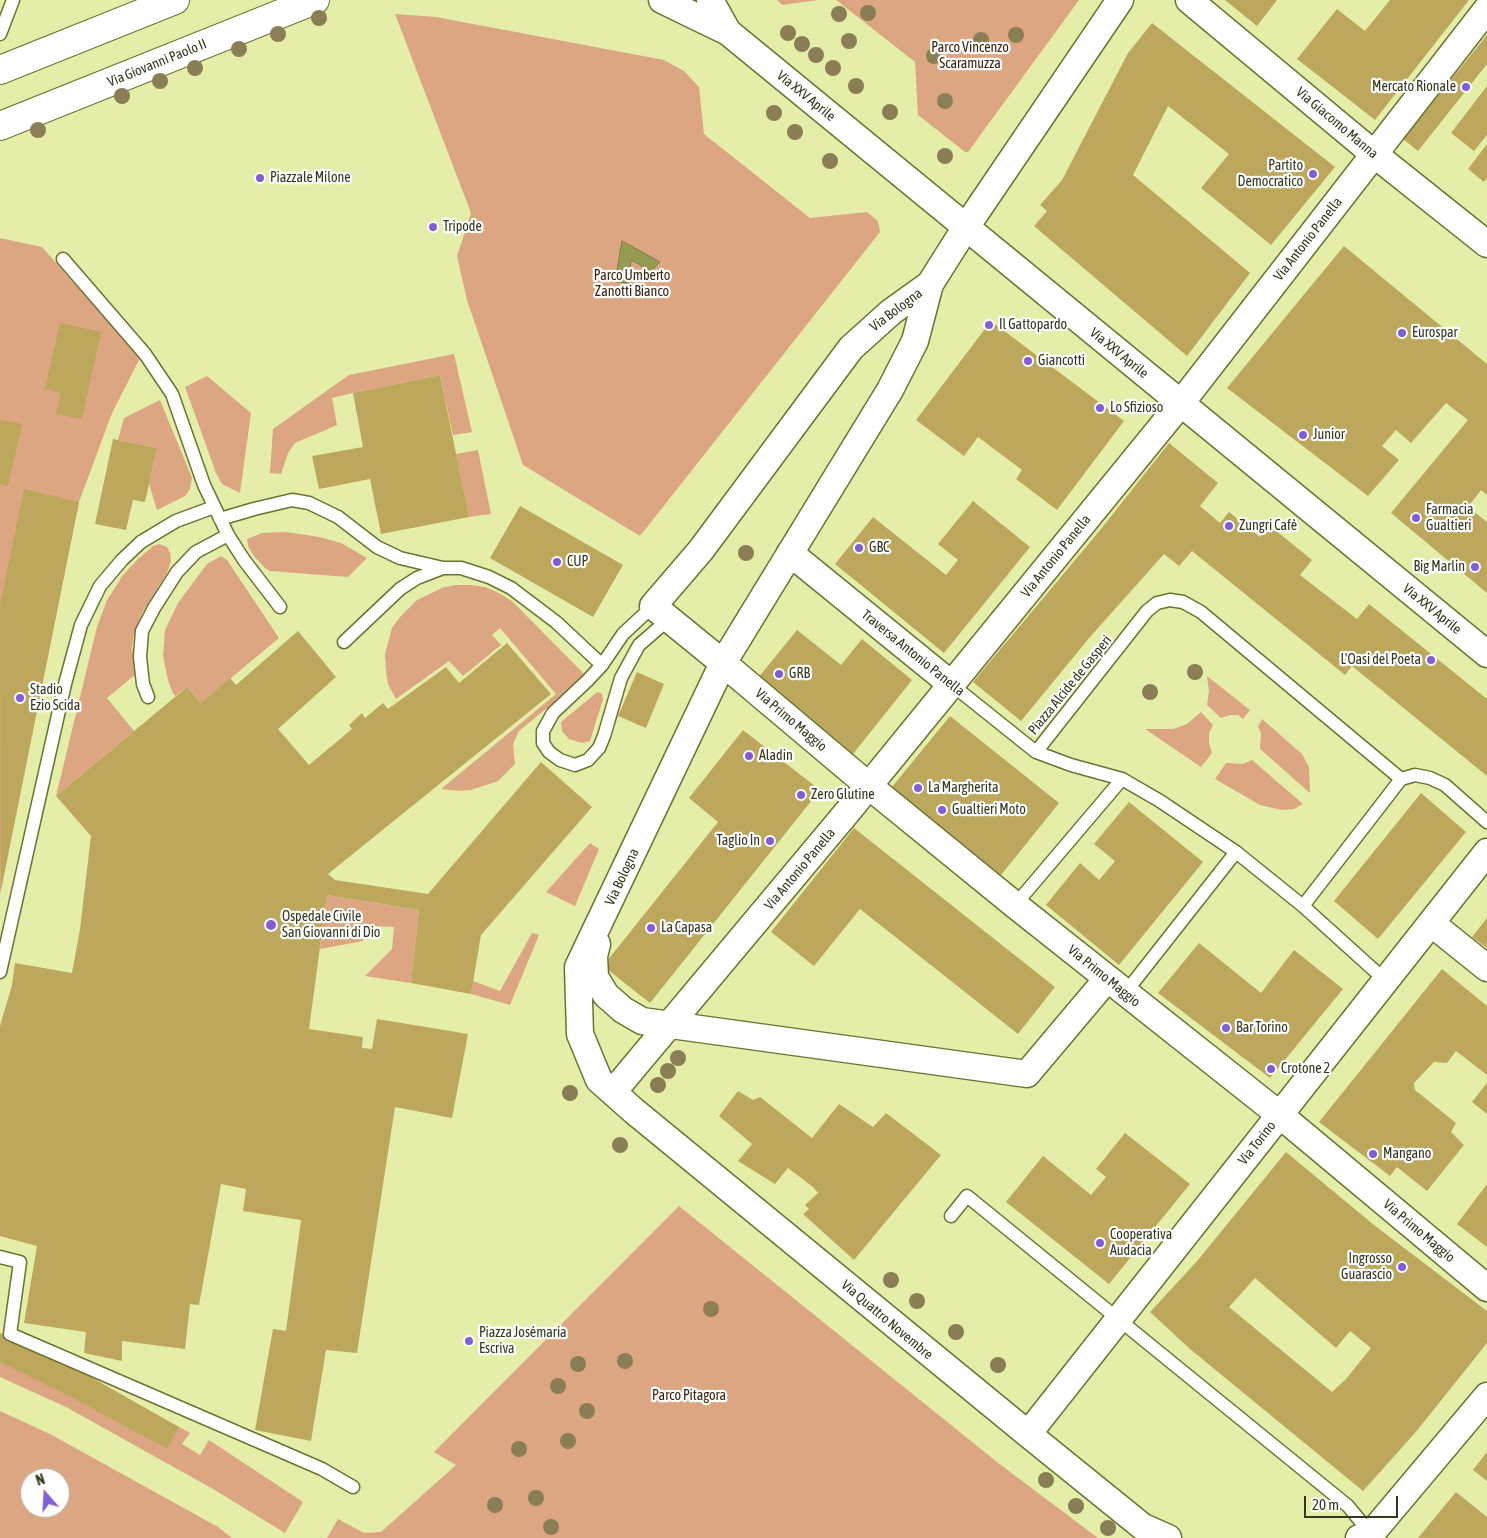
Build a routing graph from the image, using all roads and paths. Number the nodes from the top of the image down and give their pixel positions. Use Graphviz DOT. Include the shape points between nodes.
graph roads {
  1 [pos="14,0"];
  2 [pos="174,0"];
  3 [pos="315,0"];
  4 [pos="662,0"];
  5 [pos="710,0"];
  6 [pos="1120,0"];
  7 [pos="1189,0"];
  8 [pos="1487,9"];
  9 [pos="728,32"];
  10 [pos="0,34"];
  11 [pos="0,70"];
  12 [pos="0,126"];
  13 [pos="1374,154"];
  14 [pos="966,226"];
  15 [pos="1487,244"];
  16 [pos="63,259"];
  17 [pos="930,284"];
  18 [pos="1181,403"];
  19 [pos="214,506"];
  20 [pos="220,519"];
  21 [pos="228,535"];
  22 [pos="790,553"];
  23 [pos="443,568"];
  24 [pos="280,608"];
  25 [pos="661,612"];
  26 [pos="344,642"];
  27 [pos="1487,654"];
  28 [pos="723,663"];
  29 [pos="602,665"];
  30 [pos="951,684"];
  31 [pos="148,698"];
  32 [pos="1036,752"];
  33 [pos="1122,779"];
  34 [pos="1401,780"];
  35 [pos="869,786"];
  36 [pos="1487,822"];
  37 [pos="1236,852"];
  38 [pos="1487,852"];
  39 [pos="1015,905"];
  40 [pos="1303,906"];
  41 [pos="603,917"];
  42 [pos="1431,923"];
  43 [pos="1487,968"];
  44 [pos="0,972"];
  45 [pos="1386,981"];
  46 [pos="1116,986"];
  47 [pos="668,1025"];
  48 [pos="613,1092"];
  49 [pos="1280,1115"];
  50 [pos="951,1216"];
  51 [pos="0,1257"];
  52 [pos="1487,1288"];
  53 [pos="1118,1320"];
  54 [pos="1487,1396"];
  55 [pos="1028,1434"];
  56 [pos="353,1487"];
  57 [pos="1368,1537"];
  58 [pos="1168,1538"];
  1 -- 10 [label="lane"];
  2 -- 11 [label="street"];
  3 -- 12 [label="street, Via Giovanni Paolo II"];
  4 -- 9 [label="street"];
  5 -- 9 [label="street"];
  6 -- 14 [label="street"];
  7 -- 13 [label="street, Via Giacomo Manna"];
  8 -- 13 [label="street, Via Antonio Panella"];
  9 -- 14 [label="street, Via XXV Aprile"];
  13 -- 15 [label="street, Via Giacomo Manna"];
  13 -- 18 [label="street, Via Antonio Panella"];
  14 -- 17 [label="street"];
  14 -- 18 [label="street, Via XXV Aprile"];
  16 -- 19 [label="lane" via="145,354 172,394"];
  17 -- 22 [label="street, Via Bologna" via="915,341 890,390"];
  17 -- 25 [label="street, Via Bologna" via="891,312 851,348 701,550"];
  18 -- 27 [label="street, Via XXV Aprile"];
  18 -- 30 [label="street, Via Antonio Panella"];
  19 -- 20 [label="lane"];
  19 -- 44 [label="lane" via="176,521 141,542 100,586 81,625"];
  20 -- 21 [label="lane"];
  20 -- 23 [label="lane" via="292,500 309,503 338,517 378,547 400,558"];
  21 -- 24 [label="lane"];
  21 -- 31 [label="lane" via="196,552 177,572 142,631 140,657"];
  22 -- 28 [label="street, Via Bologna"];
  22 -- 30 [label="street, Traversa Antonio Panella"];
  23 -- 26 [label="lane" via="400,589"];
  23 -- 29 [label="lane" via="461,568 489,576 511,588 556,622"];
  25 -- 28 [label="street"];
  25 -- 29 [label="lane" via="623,634"];
  25 -- 29 [label="lane" via="620,678 599,748 588,760 574,765 560,760 548,752 543,731 553,713"];
  28 -- 35 [label="street, Via Primo Maggio"];
  28 -- 41 [label="street, Via Bologna"];
  30 -- 32 [label="lane, Traversa Antonio Panella"];
  30 -- 35 [label="street, Via Antonio Panella"];
  32 -- 33 [label="lane, Piazza Alcide de Gasperi"];
  32 -- 34 [label="lane, Piazza Alcide de Gasperi" via="1147,612 1157,603 1170,600 1183,602 1202,612"];
  33 -- 37 [label="lane, Piazza Alcide de Gasperi"];
  33 -- 39 [label="lane"];
  34 -- 36 [label="lane" via="1415,775 1445,785"];
  34 -- 40 [label="lane"];
  35 -- 39 [label="street, Via Primo Maggio"];
  35 -- 47 [label="street, Via Antonio Panella"];
  37 -- 40 [label="lane, Piazza Alcide de Gasperi"];
  37 -- 46 [label="lane"];
  38 -- 42 [label="street, Via Torino"];
  39 -- 46 [label="street, Via Primo Maggio"];
  40 -- 45 [label="lane, Piazza Alcide de Gasperi"];
  41 -- 47 [label="street" via="594,956 595,977 606,995 623,1010 642,1021"];
  41 -- 48 [label="street, Via Bologna" via="578,967 580,1034 599,1080"];
  42 -- 43 [label="street"];
  42 -- 45 [label="street, Via Torino"];
  45 -- 49 [label="street, Via Torino"];
  46 -- 47 [label="street" via="1027,1074"];
  46 -- 49 [label="street, Via Primo Maggio"];
  47 -- 48 [label="street, Via Antonio Panella"];
  48 -- 55 [label="street, Via Quattro Novembre"];
  49 -- 52 [label="street, Via Primo Maggio"];
  49 -- 53 [label="street, Via Torino"];
  50 -- 53 [label="lane" via="967,1196"];
  51 -- 56 [label="lane" via="20,1262 10,1334 322,1469"];
  53 -- 55 [label="street, Via Torino"];
  53 -- 57 [label="lane" via="1348,1506"];
  54 -- 57 [label="street"];
  55 -- 58 [label="street, Via Quattro Novembre" via="1144,1527"];
}
